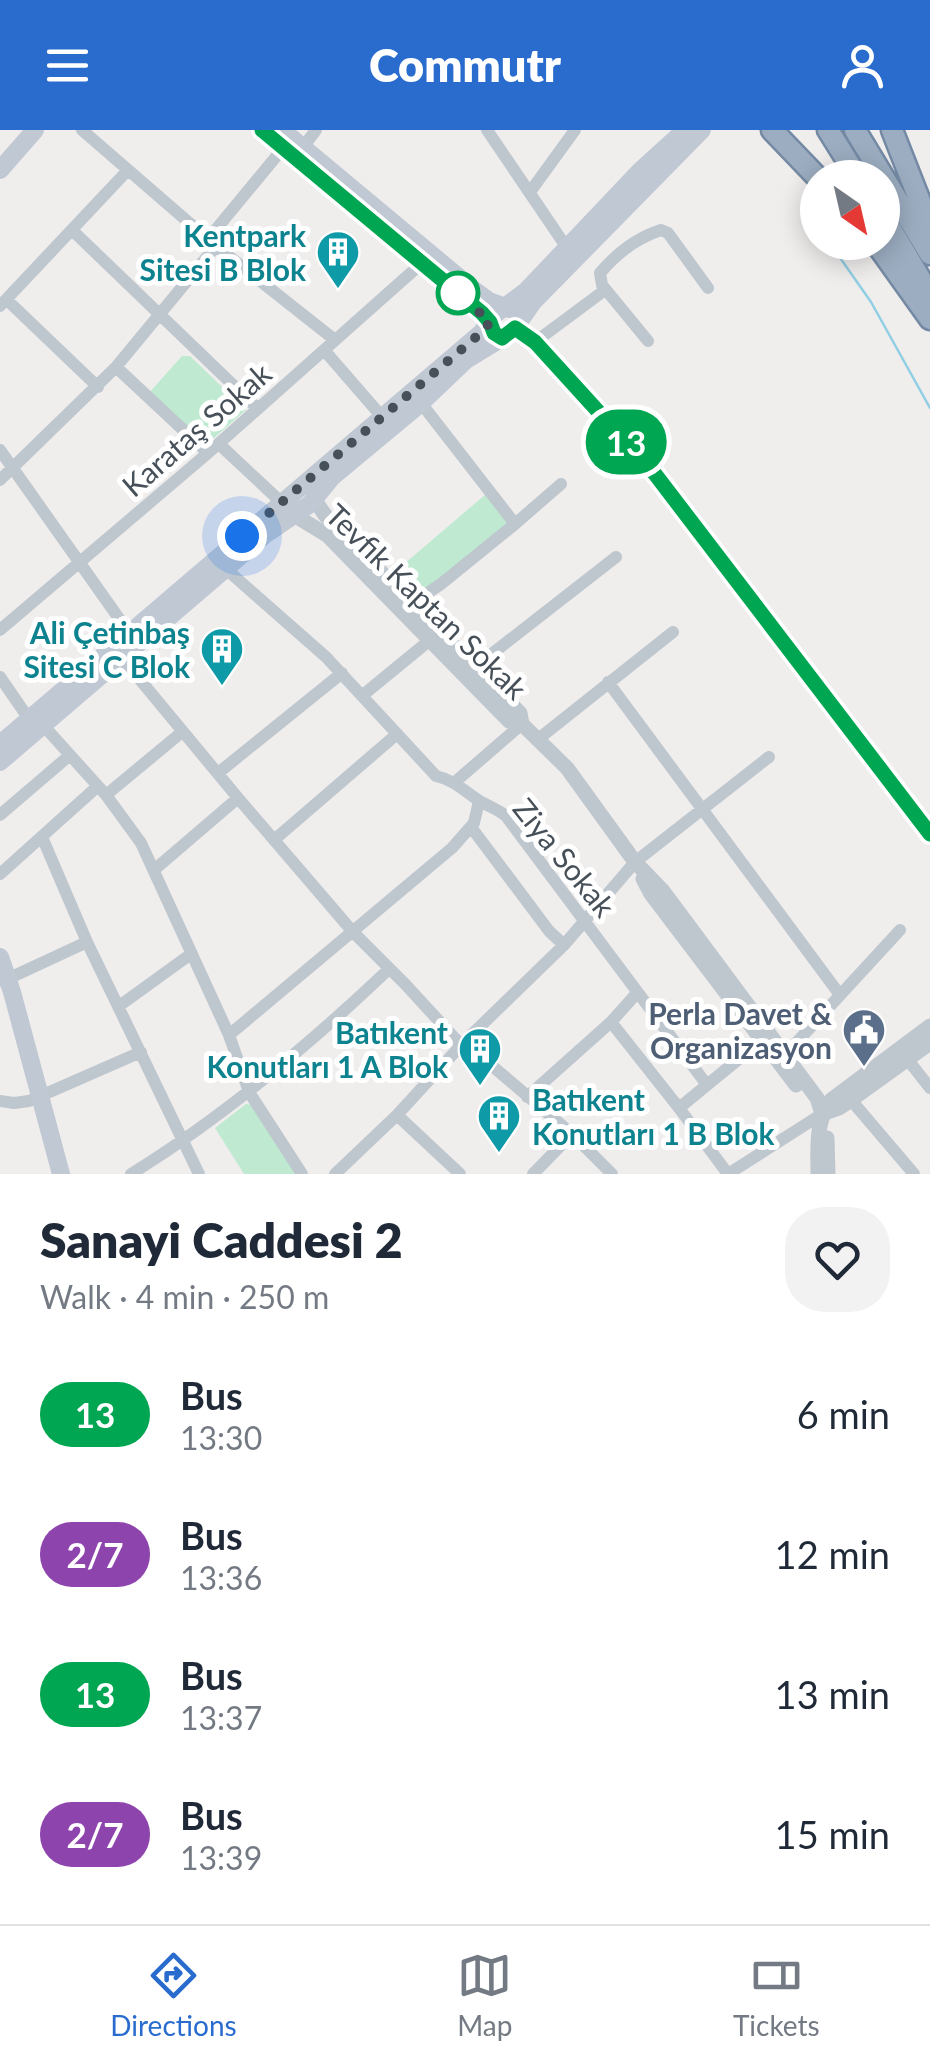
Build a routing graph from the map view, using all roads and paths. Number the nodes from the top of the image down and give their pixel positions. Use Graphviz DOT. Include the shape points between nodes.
graph roads {
  1 [pos="35,130"];
  2 [pos="82,130"];
  3 [pos="262,130"];
  4 [pos="316,130"];
  5 [pos="487,130"];
  6 [pos="575,130"];
  7 [pos="685,130"];
  8 [pos="702,130"];
  9 [pos="772,130"];
  10 [pos="828,130"];
  11 [pos="855,130"];
  12 [pos="892,130"];
  13 [pos="290,140"];
  14 [pos="801,160"];
  15 [pos="847,160"];
  16 [pos="0,170"];
  17 [pos="128,170"];
  18 [pos="530,192"];
  19 [pos="930,227"];
  20 [pos="72,232"];
  21 [pos="212,243"];
  22 [pos="900,244"];
  23 [pos="572,252"];
  24 [pos="930,254"];
  25 [pos="888,260"];
  26 [pos="422,264"];
  27 [pos="600,273"];
  28 [pos="708,288"];
  29 [pos="606,290"];
  30 [pos="930,295"];
  31 [pos="4,303"];
  32 [pos="504,307"];
  33 [pos="161,314"];
  34 [pos="930,319"];
  35 [pos="518,321"];
  36 [pos="490,322"];
  37 [pos="502,338"];
  38 [pos="648,341"];
  39 [pos="535,342"];
  40 [pos="330,345"];
  41 [pos="116,368"];
  42 [pos="98,387"];
  43 [pos="420,402"];
  44 [pos="258,409"];
  45 [pos="383,418"];
  46 [pos="213,448"];
  47 [pos="0,450"];
  48 [pos="13,468"];
  49 [pos="0,480"];
  50 [pos="561,484"];
  51 [pos="309,491"];
  52 [pos="287,508"];
  53 [pos="515,524"];
  54 [pos="616,557"];
  55 [pos="79,562"];
  56 [pos="226,569"];
  57 [pos="412,603"];
  58 [pos="0,630"];
  59 [pos="673,632"];
  60 [pos="130,634"];
  61 [pos="430,640"];
  62 [pos="122,658"];
  63 [pos="475,667"];
  64 [pos="342,673"];
  65 [pos="0,677"];
  66 [pos="608,682"];
  67 [pos="363,696"];
  68 [pos="36,722"];
  69 [pos="522,724"];
  70 [pos="182,732"];
  71 [pos="397,734"];
  72 [pos="537,740"];
  73 [pos="0,744"];
  74 [pos="70,756"];
  75 [pos="768,757"];
  76 [pos="0,762"];
  77 [pos="218,773"];
  78 [pos="456,782"];
  79 [pos="102,790"];
  80 [pos="238,798"];
  81 [pos="479,802"];
  82 [pos="702,809"];
  83 [pos="0,815"];
  84 [pos="472,826"];
  85 [pos="42,837"];
  86 [pos="274,840"];
  87 [pos="635,862"];
  88 [pos="154,870"];
  89 [pos="0,874"];
  90 [pos="585,920"];
  91 [pos="900,930"];
  92 [pos="352,932"];
  93 [pos="87,942"];
  94 [pos="564,944"];
  95 [pos="191,954"];
  96 [pos="0,958"];
  97 [pos="389,970"];
  98 [pos="4,981"];
  99 [pos="637,993"];
  100 [pos="840,995"];
  101 [pos="118,1006"];
  102 [pos="611,1022"];
  103 [pos="930,1026"];
  104 [pos="229,1035"];
  105 [pos="761,1041"];
  106 [pos="930,1043"];
  107 [pos="462,1044"];
  108 [pos="141,1052"];
  109 [pos="785,1054"];
  110 [pos="908,1060"];
  111 [pos="707,1085"];
  112 [pos="930,1088"];
  113 [pos="249,1092"];
  114 [pos="41,1096"];
  115 [pos="528,1098"];
  116 [pos="851,1100"];
  117 [pos="0,1101"];
  118 [pos="679,1108"];
  119 [pos="822,1114"];
  120 [pos="397,1115"];
  121 [pos="572,1134"];
  122 [pos="181,1141"];
  123 [pos="61,1174"];
  124 [pos="131,1174"];
  125 [pos="199,1174"];
  126 [pos="302,1174"];
  127 [pos="335,1174"];
  128 [pos="460,1174"];
  129 [pos="532,1174"];
  130 [pos="612,1174"];
  131 [pos="728,1174"];
  132 [pos="818,1174"];
  133 [pos="828,1174"];
  134 [pos="914,1174"];
  1 -- 16 [label="main road"];
  2 -- 17 [label="street"];
  3 -- 13 [label="main road"];
  4 -- 13 [label="street"];
  5 -- 18 [label="street"];
  6 -- 18 [label="street"];
  7 -- 23 [label="main road" via="640,171"];
  8 -- 23 [label="main road"];
  9 -- 14 [label="highway"];
  10 -- 15 [label="highway"];
  11 -- 24 [label="highway"];
  12 -- 19 [label="highway"];
  13 -- 21 [label="street"];
  13 -- 26 [label="main road"];
  13 -- 32 [label="main road" via="488,301"];
  17 -- 20 [label="street"];
  17 -- 21 [label="street"];
  18 -- 23 [label="street"];
  20 -- 31 [label="street"];
  20 -- 33 [label="street"];
  21 -- 33 [label="street"];
  21 -- 40 [label="street"];
  22 -- 30 [label="highway"];
  23 -- 27 [label="street"];
  23 -- 32 [label="main road"];
  23 -- 35 [label="main road"];
  25 -- 34 [label="highway"];
  26 -- 36 [label="main road"];
  26 -- 40 [label="street, Karataş Sokak"];
  27 -- 28 [label="street" via="642,236 661,230"];
  27 -- 29 [label="street"];
  29 -- 38 [label="street"];
  29 -- 39 [label="street"];
  31 -- 42 [label="street"];
  32 -- 35 [label="main road"];
  32 -- 36 [label="main road"];
  33 -- 41 [label="street"];
  33 -- 44 [label="street"];
  35 -- 37 [label="main road"];
  36 -- 37 [label="main road"];
  36 -- 45 [label="main road"];
  37 -- 43 [label="main road"];
  40 -- 44 [label="street, Karataş Sokak"];
  40 -- 45 [label="street"];
  41 -- 42 [label="street"];
  41 -- 46 [label="street"];
  42 -- 48 [label="street"];
  43 -- 51 [label="main road"];
  43 -- 53 [label="street"];
  44 -- 46 [label="street, Karataş Sokak"];
  45 -- 51 [label="main road"];
  46 -- 52 [label="street"];
  46 -- 55 [label="street, Karataş Sokak"];
  47 -- 48 [label="street"];
  48 -- 49 [label="street"];
  48 -- 55 [label="street"];
  50 -- 53 [label="street"];
  51 -- 52 [label="main road"];
  51 -- 57 [label="street, Tevfik Kaptan Sokak"];
  52 -- 56 [label="main road"];
  52 -- 60 [label="main road"];
  52 -- 61 [label="street, Tevfik Kaptan Sokak" via="328,535"];
  53 -- 57 [label="street"];
  54 -- 63 [label="street"];
  55 -- 58 [label="street, Karataş Sokak"];
  55 -- 60 [label="street"];
  56 -- 62 [label="main road"];
  56 -- 64 [label="street, Ziya Sokak"];
  57 -- 63 [label="street, Tevfik Kaptan Sokak"];
  59 -- 66 [label="street"];
  60 -- 68 [label="main road"];
  61 -- 67 [label="street"];
  61 -- 69 [label="street, Tevfik Kaptan Sokak" via="508,721"];
  62 -- 68 [label="main road"];
  62 -- 70 [label="street"];
  63 -- 69 [label="street, Tevfik Kaptan Sokak" via="520,712"];
  64 -- 67 [label="street, Ziya Sokak"];
  64 -- 77 [label="street"];
  65 -- 68 [label="street"];
  66 -- 72 [label="street"];
  66 -- 82 [label="street"];
  67 -- 71 [label="street, Ziya Sokak"];
  68 -- 73 [label="main road"];
  68 -- 74 [label="street"];
  68 -- 76 [label="main road"];
  69 -- 72 [label="street, Tevfik Kaptan Sokak"];
  69 -- 78 [label="street"];
  70 -- 77 [label="street"];
  70 -- 79 [label="street"];
  71 -- 78 [label="street, Ziya Sokak" via="436,776"];
  71 -- 86 [label="street"];
  72 -- 87 [label="street, Tevfik Kaptan Sokak" via="567,768"];
  74 -- 79 [label="street"];
  74 -- 83 [label="street"];
  75 -- 82 [label="street"];
  77 -- 80 [label="street"];
  78 -- 81 [label="street, Ziya Sokak"];
  79 -- 85 [label="street"];
  79 -- 88 [label="street"];
  80 -- 86 [label="street"];
  80 -- 88 [label="street"];
  81 -- 84 [label="street"];
  81 -- 90 [label="street, Ziya Sokak" via="506,816"];
  82 -- 87 [label="street"];
  82 -- 100 [label="street"];
  84 -- 92 [label="street"];
  84 -- 94 [label="street"];
  85 -- 89 [label="street"];
  85 -- 93 [label="street"];
  86 -- 92 [label="street"];
  87 -- 90 [label="street"];
  87 -- 105 [label="street, Tevfik Kaptan Sokak" via="651,894"];
  87 -- 109 [label="street, Tevfik Kaptan Sokak"];
  88 -- 95 [label="street"];
  90 -- 94 [label="street"];
  90 -- 99 [label="street, Ziya Sokak"];
  91 -- 100 [label="street"];
  92 -- 97 [label="street"];
  92 -- 104 [label="street"];
  93 -- 98 [label="street"];
  93 -- 101 [label="street"];
  94 -- 107 [label="street"];
  95 -- 101 [label="street"];
  95 -- 104 [label="street"];
  96 -- 98 [label="main road"];
  97 -- 107 [label="street"];
  97 -- 113 [label="street"];
  98 -- 114 [label="main road"];
  99 -- 102 [label="street"];
  99 -- 111 [label="street, Ziya Sokak"];
  100 -- 109 [label="street"];
  101 -- 108 [label="street"];
  102 -- 115 [label="street"];
  102 -- 118 [label="street"];
  103 -- 119 [label="street" via="845,1088"];
  104 -- 113 [label="street"];
  105 -- 111 [label="street"];
  105 -- 119 [label="street, Tevfik Kaptan Sokak"];
  106 -- 110 [label="street"];
  107 -- 115 [label="street"];
  107 -- 120 [label="street"];
  108 -- 114 [label="street"];
  108 -- 122 [label="street"];
  109 -- 119 [label="street, Tevfik Kaptan Sokak"];
  110 -- 112 [label="street"];
  110 -- 116 [label="street"];
  111 -- 118 [label="street"];
  113 -- 122 [label="street"];
  113 -- 126 [label="street"];
  114 -- 117 [label="street"];
  114 -- 123 [label="main road"];
  115 -- 121 [label="street"];
  116 -- 119 [label="street"];
  116 -- 134 [label="street"];
  118 -- 131 [label="street"];
  119 -- 131 [label="street"];
  119 -- 132 [label="street"];
  119 -- 133 [label="street"];
  120 -- 127 [label="street"];
  120 -- 128 [label="street"];
  121 -- 129 [label="street"];
  121 -- 130 [label="street"];
  122 -- 124 [label="street"];
  122 -- 125 [label="street"];
}
